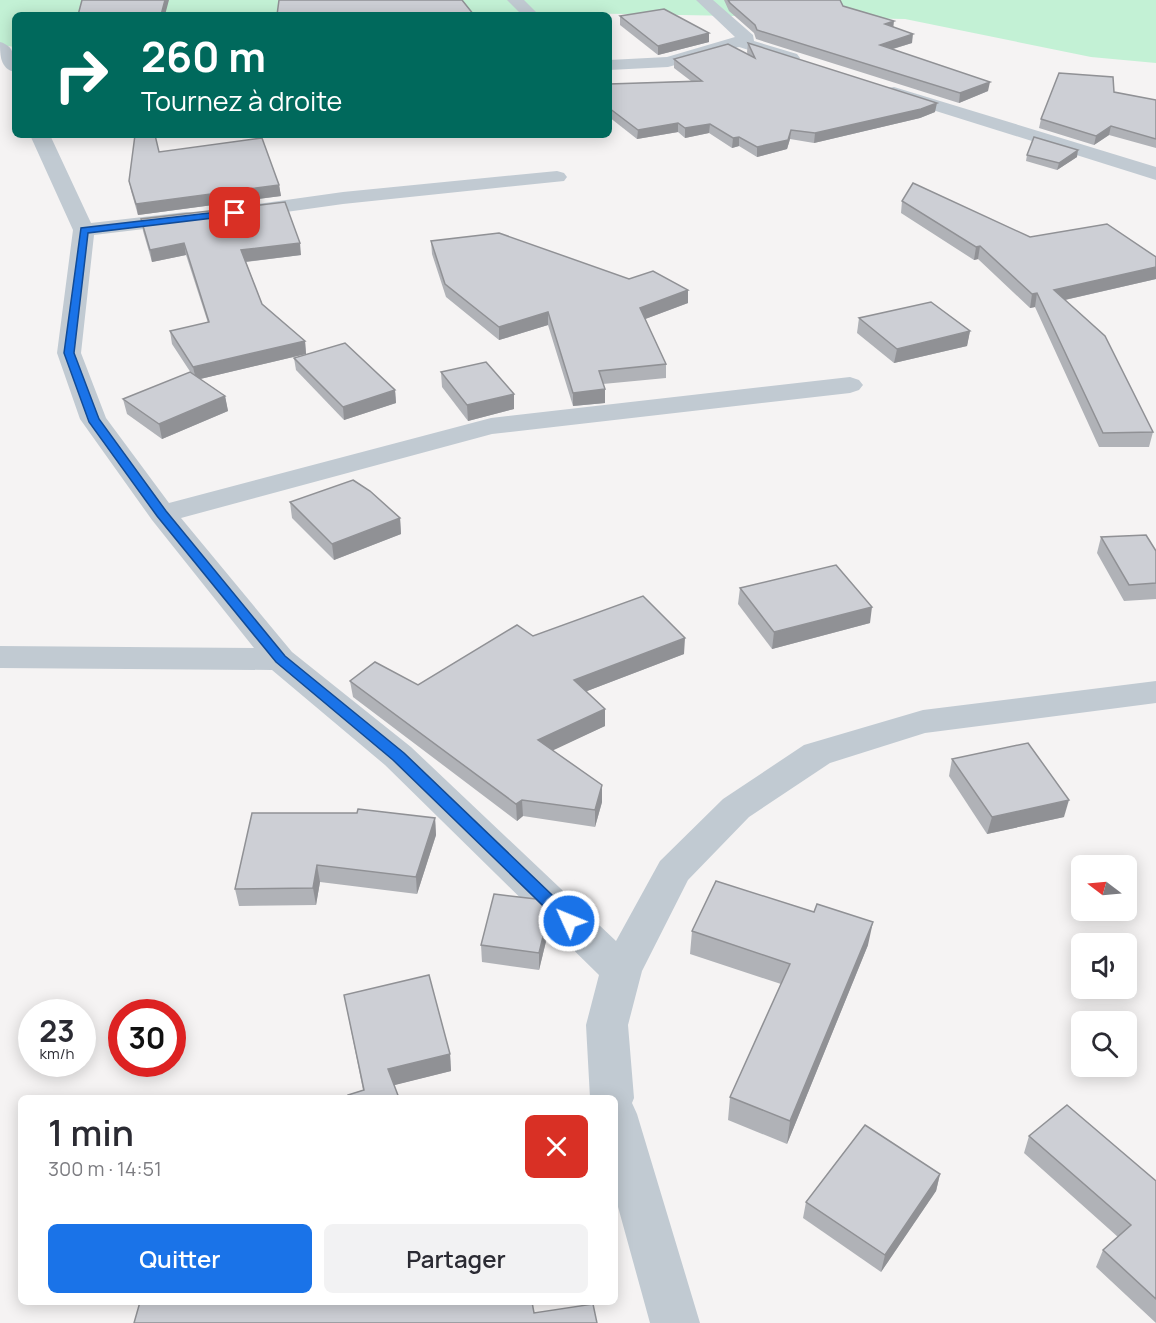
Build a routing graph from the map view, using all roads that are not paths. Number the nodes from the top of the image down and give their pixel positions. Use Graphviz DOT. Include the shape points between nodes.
graph roads {
  1 [pos="515,0"];
  2 [pos="704,0"];
  3 [pos="528,12"];
  4 [pos="738,41"];
  5 [pos="0,47"];
  6 [pos="12,63"];
  7 [pos="805,63"];
  8 [pos="612,65"];
  9 [pos="882,88"];
  10 [pos="41,138"];
  11 [pos="1156,174"];
  12 [pos="557,177"];
  13 [pos="84,230"];
  14 [pos="850,385"];
  15 [pos="162,514"];
  16 [pos="0,657"];
  17 [pos="280,659"];
  18 [pos="1156,692"];
  19 [pos="621,971"];
  20 [pos="612,1095"];
  21 [pos="618,1124"];
  22 [pos="675,1323"];
  1 -- 3 [label="street"];
  2 -- 4 [label="street" via="747,39"];
  4 -- 7 [label="street"];
  4 -- 8 [label="street" via="668,62"];
  5 -- 6 [label="street"];
  9 -- 11 [label="street"];
  10 -- 13 [label="street"];
  12 -- 13 [label="street"];
  13 -- 15 [label="street" via="69,353 93,419"];
  14 -- 15 [label="street" via="491,426"];
  15 -- 17 [label="street"];
  16 -- 17 [label="street"];
  17 -- 19 [label="street" via="398,756"];
  18 -- 19 [label="street" via="923,722 817,754 736,808 674,871"];
  19 -- 20 [label="street" via="607,1025"];
  21 -- 22 [label="street"];
}
